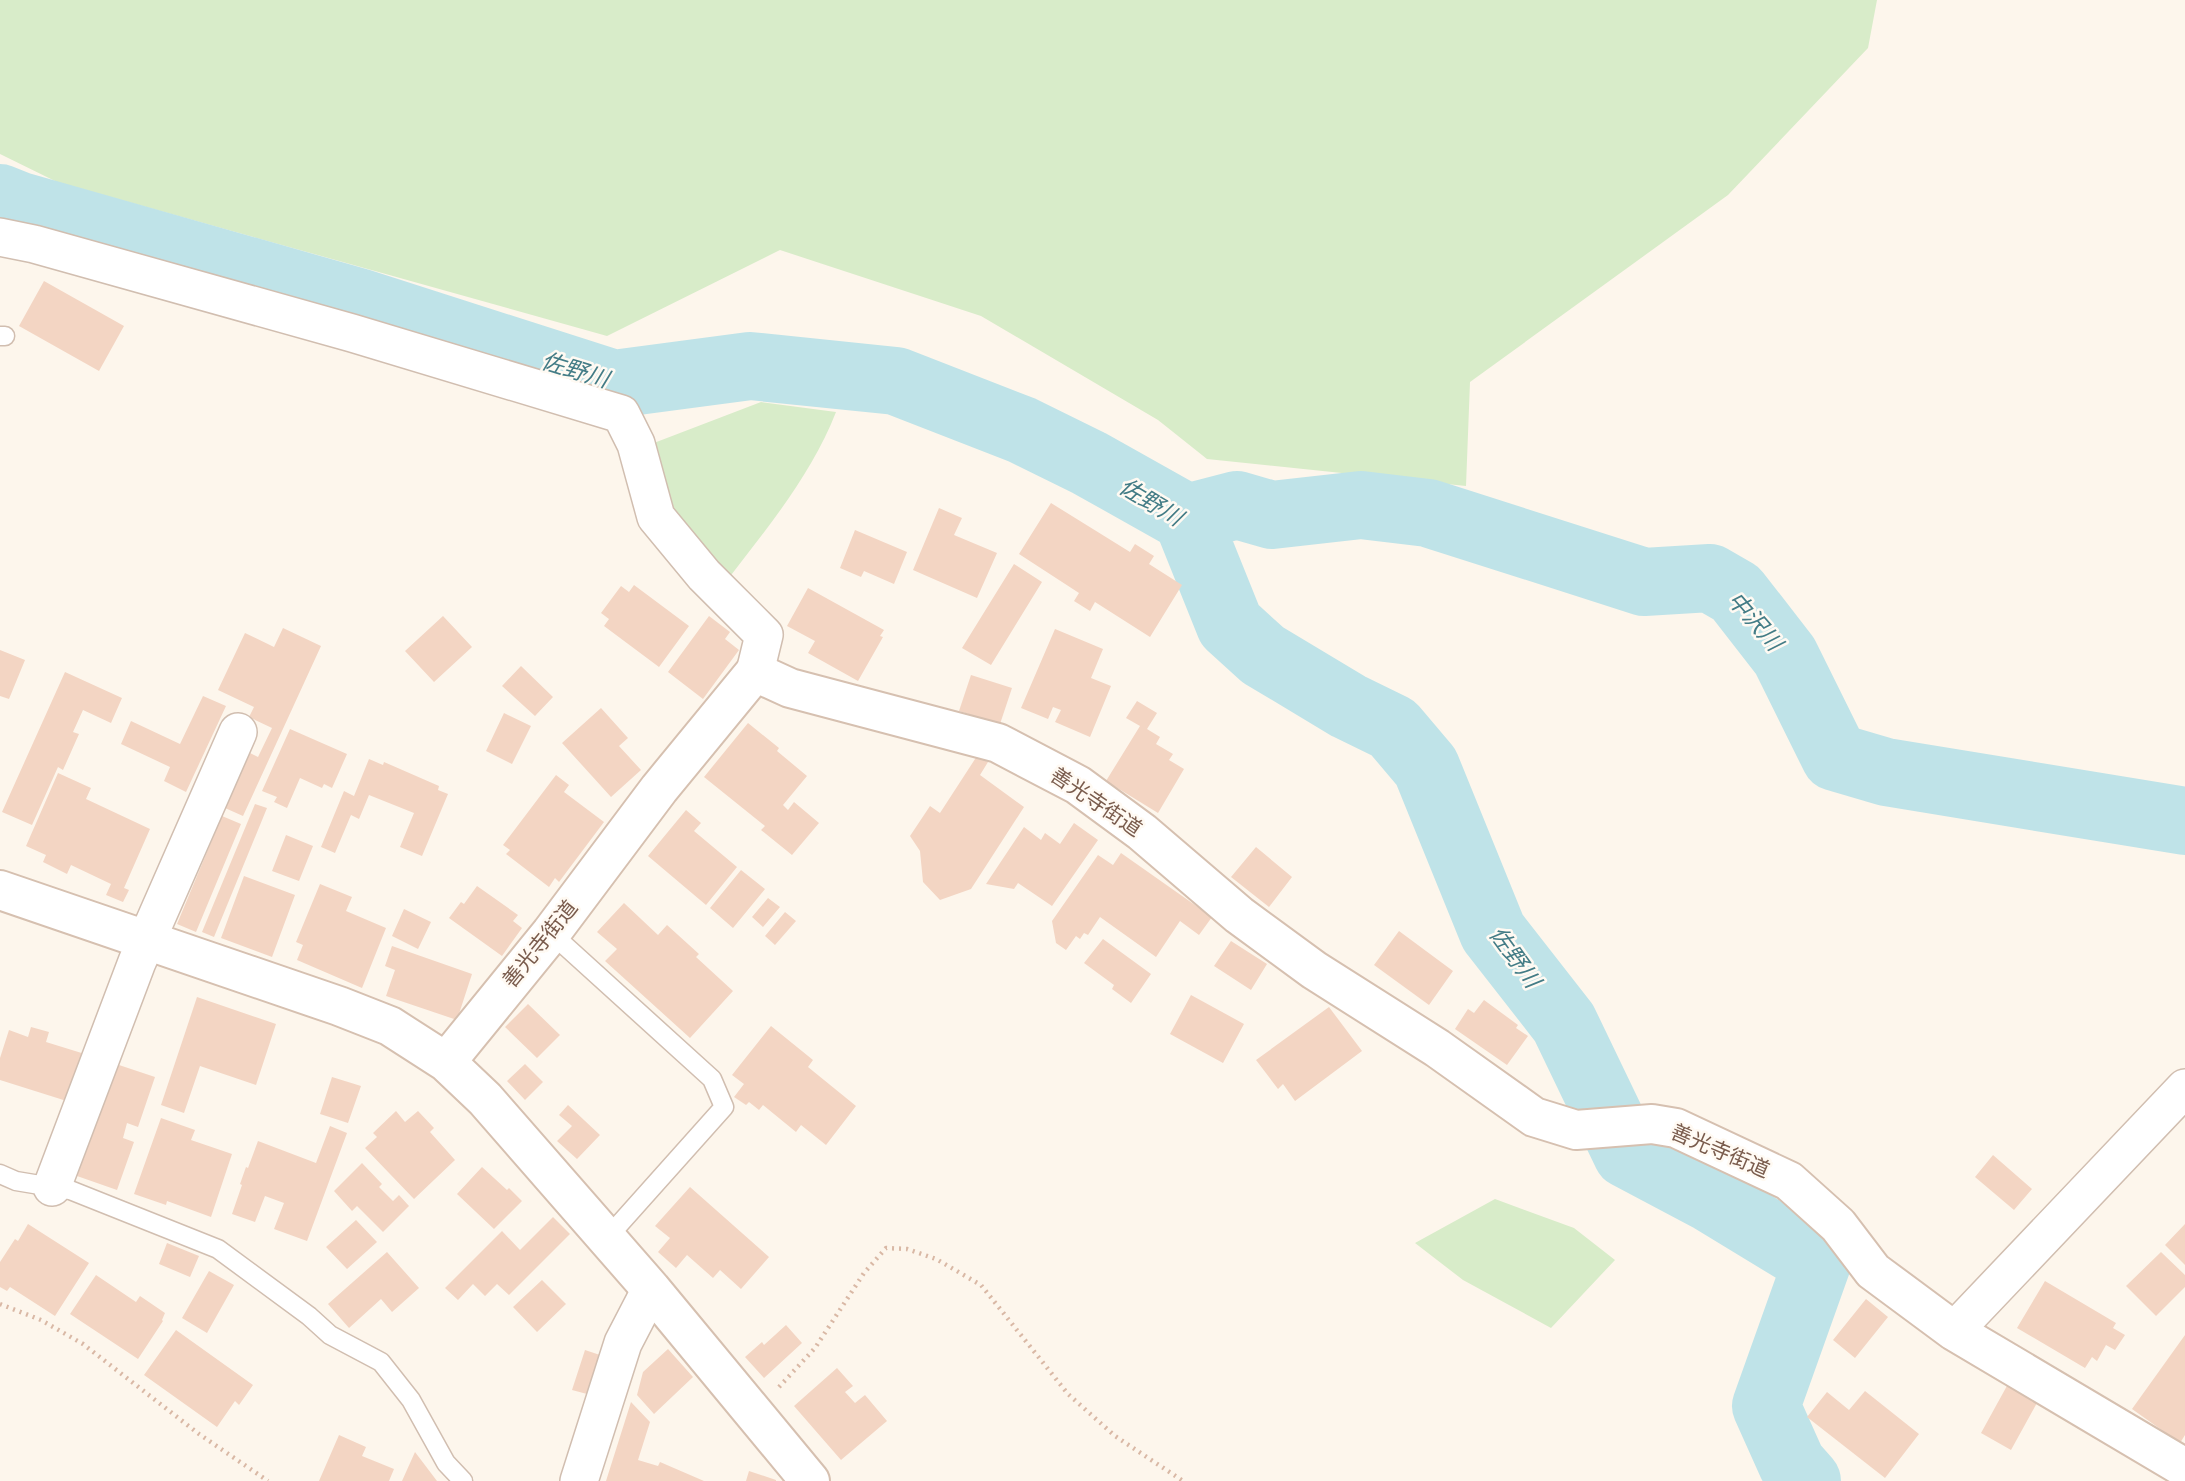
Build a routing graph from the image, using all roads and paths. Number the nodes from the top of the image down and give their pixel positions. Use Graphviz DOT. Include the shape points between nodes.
graph roads {
  1 [pos="0,237"];
  2 [pos="755,672"];
  3 [pos="238,732"];
  4 [pos="0,890"];
  5 [pos="551,933"];
  6 [pos="148,940"];
  7 [pos="446,1062"];
  8 [pos="2185,1088"];
  9 [pos="0,1174"];
  10 [pos="52,1187"];
  11 [pos="607,1238"];
  12 [pos="651,1289"];
  13 [pos="0,1304"];
  14 [pos="1954,1331"];
  15 [pos="752,1410"];
  16 [pos="2185,1468"];
  17 [pos="268,1481"];
  18 [pos="463,1481"];
  19 [pos="579,1481"];
  20 [pos="810,1481"];
  21 [pos="1183,1481"];
  1 -- 2 [label="street" via="352,333 621,414 636,444 656,517 704,575 764,635"];
  2 -- 5 [label="street, 善光寺街道" via="659,789"];
  2 -- 14 [label="street, 善光寺街道" via="790,688 998,743 1078,785 1314,970 1534,1117 1576,1130 1676,1128 1789,1181 1838,1225 1873,1270"];
  3 -- 6 [label="street"];
  4 -- 6 [label="street"];
  5 -- 7 [label="street, 善光寺街道"];
  5 -- 11 [label="lane" via="712,1079 724,1107"];
  6 -- 7 [label="street" via="390,1026"];
  6 -- 10 [label="street"];
  7 -- 11 [label="street" via="485,1099"];
  8 -- 14 [label="street"];
  9 -- 10 [label="lane"];
  10 -- 18 [label="lane" via="218,1249 330,1335 380,1362 411,1400 446,1463"];
  11 -- 12 [label="street"];
  12 -- 15 [label="street"];
  12 -- 19 [label="street" via="623,1343"];
  13 -- 17 [label="path" via="83,1344"];
  14 -- 16 [label="street, 善光寺街道"];
  15 -- 20 [label="street"];
  15 -- 21 [label="path" via="788,1380 816,1348 864,1273 886,1248 907,1249 936,1259 981,1285 1068,1394 1115,1436"];
}
